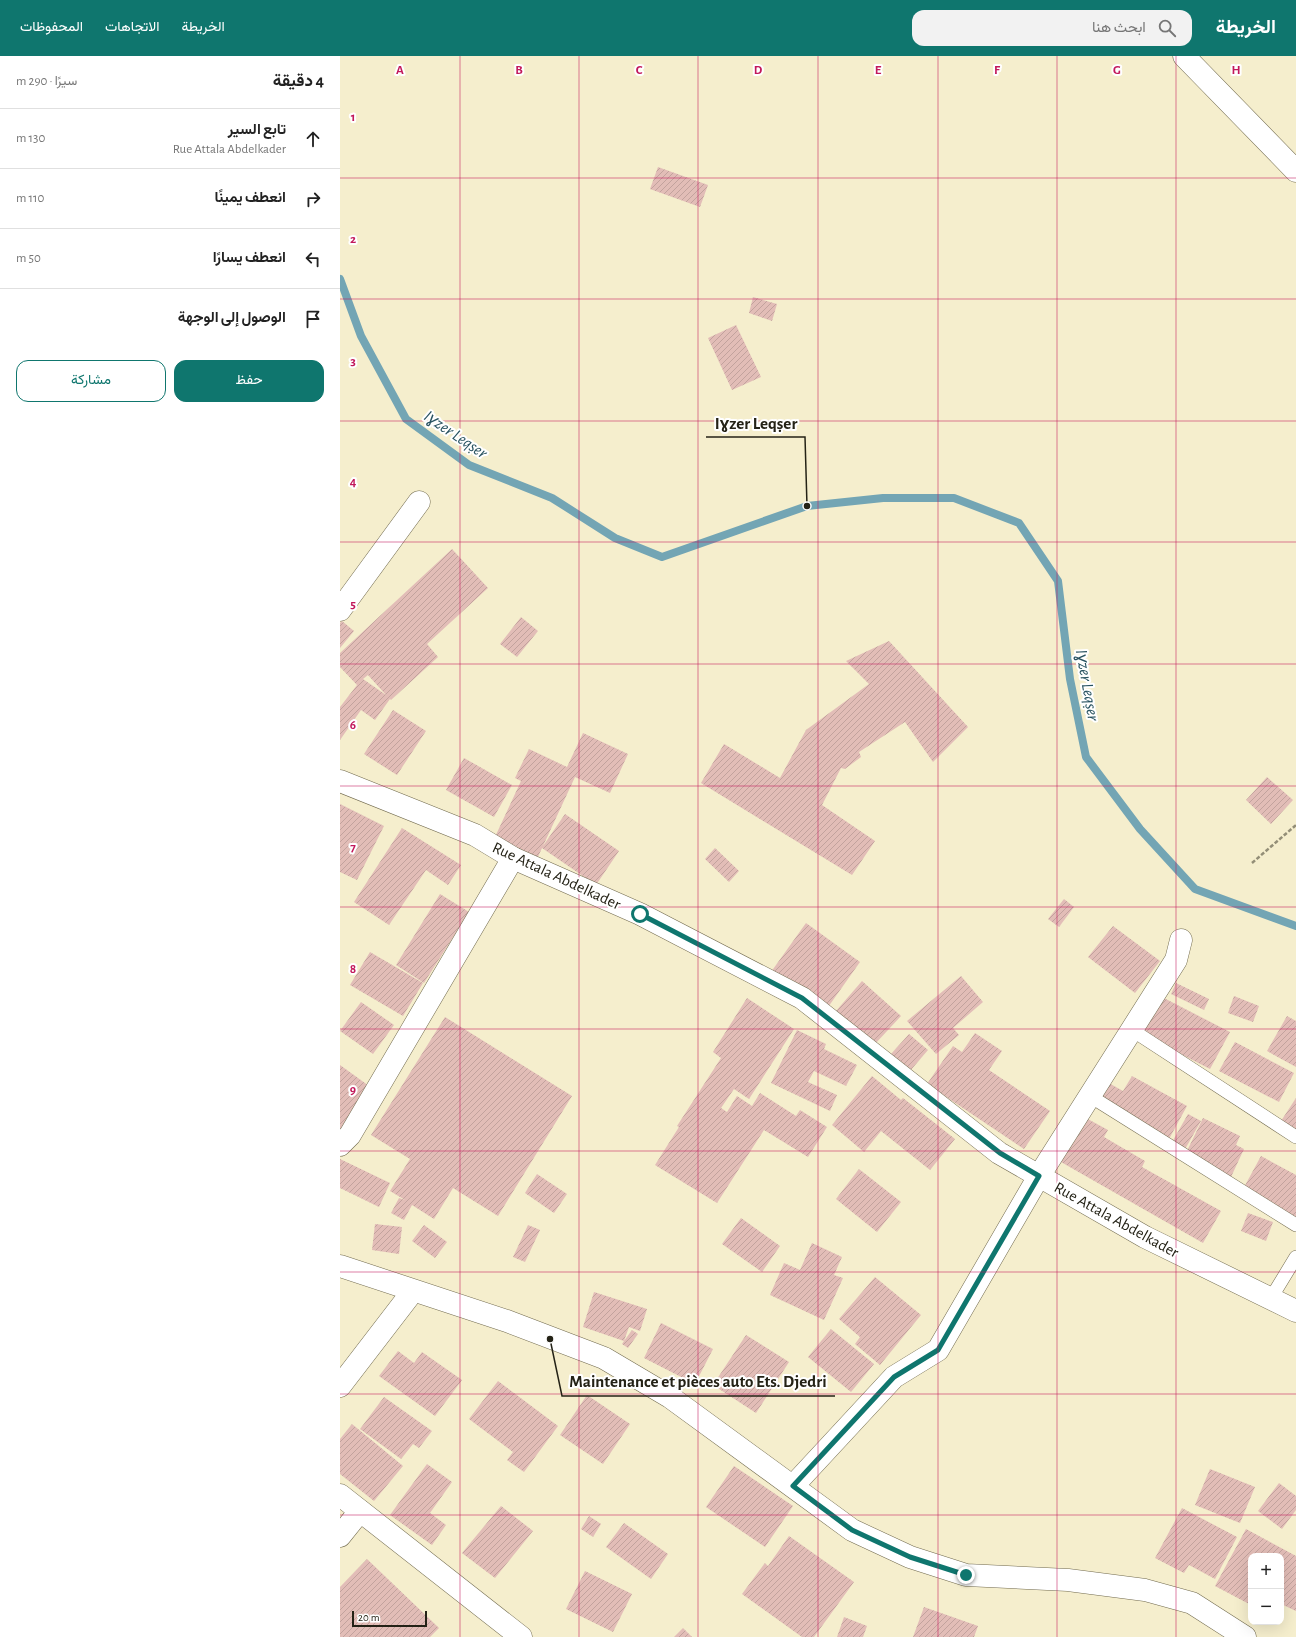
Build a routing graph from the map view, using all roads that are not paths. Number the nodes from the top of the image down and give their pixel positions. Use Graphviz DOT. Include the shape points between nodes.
graph roads {
  1 [pos="1184,56"];
  2 [pos="1296,171"];
  3 [pos="419,502"];
  4 [pos="340,610"];
  5 [pos="340,781"];
  6 [pos="513,858"];
  7 [pos="1181,940"];
  8 [pos="1132,1030"];
  9 [pos="1090,1096"];
  10 [pos="1296,1137"];
  11 [pos="340,1145"];
  12 [pos="1039,1176"];
  13 [pos="1296,1226"];
  14 [pos="1296,1257"];
  15 [pos="340,1266"];
  16 [pos="413,1291"];
  17 [pos="1271,1298"];
  18 [pos="1296,1311"];
  19 [pos="340,1386"];
  20 [pos="793,1486"];
  21 [pos="340,1495"];
  22 [pos="360,1511"];
  23 [pos="340,1536"];
  24 [pos="521,1637"];
  25 [pos="1245,1637"];
  1 -- 2 [label="street"];
  3 -- 4 [label="street"];
  5 -- 6 [label="street, Rue Attala Abdelkader" via="475,835"];
  6 -- 11 [label="street" via="350,1135"];
  6 -- 12 [label="street, Rue Attala Abdelkader" via="640,914 802,998 1000,1153"];
  7 -- 8 [label="street" via="1176,960"];
  8 -- 9 [label="street"];
  8 -- 10 [label="lane"];
  9 -- 12 [label="street"];
  9 -- 13 [label="lane"];
  12 -- 17 [label="street, Rue Attala Abdelkader" via="1145,1237"];
  12 -- 20 [label="street" via="938,1350 894,1377"];
  14 -- 17 [label="lane"];
  15 -- 16 [label="street"];
  16 -- 19 [label="street"];
  16 -- 20 [label="street" via="507,1321 604,1358 670,1397"];
  17 -- 18 [label="street, Rue Attala Abdelkader"];
  20 -- 25 [label="street" via="852,1530 910,1557 966,1575 1068,1580 1145,1590 1192,1603"];
  21 -- 22 [label="street"];
  22 -- 23 [label="street"];
  22 -- 24 [label="street"];
}
